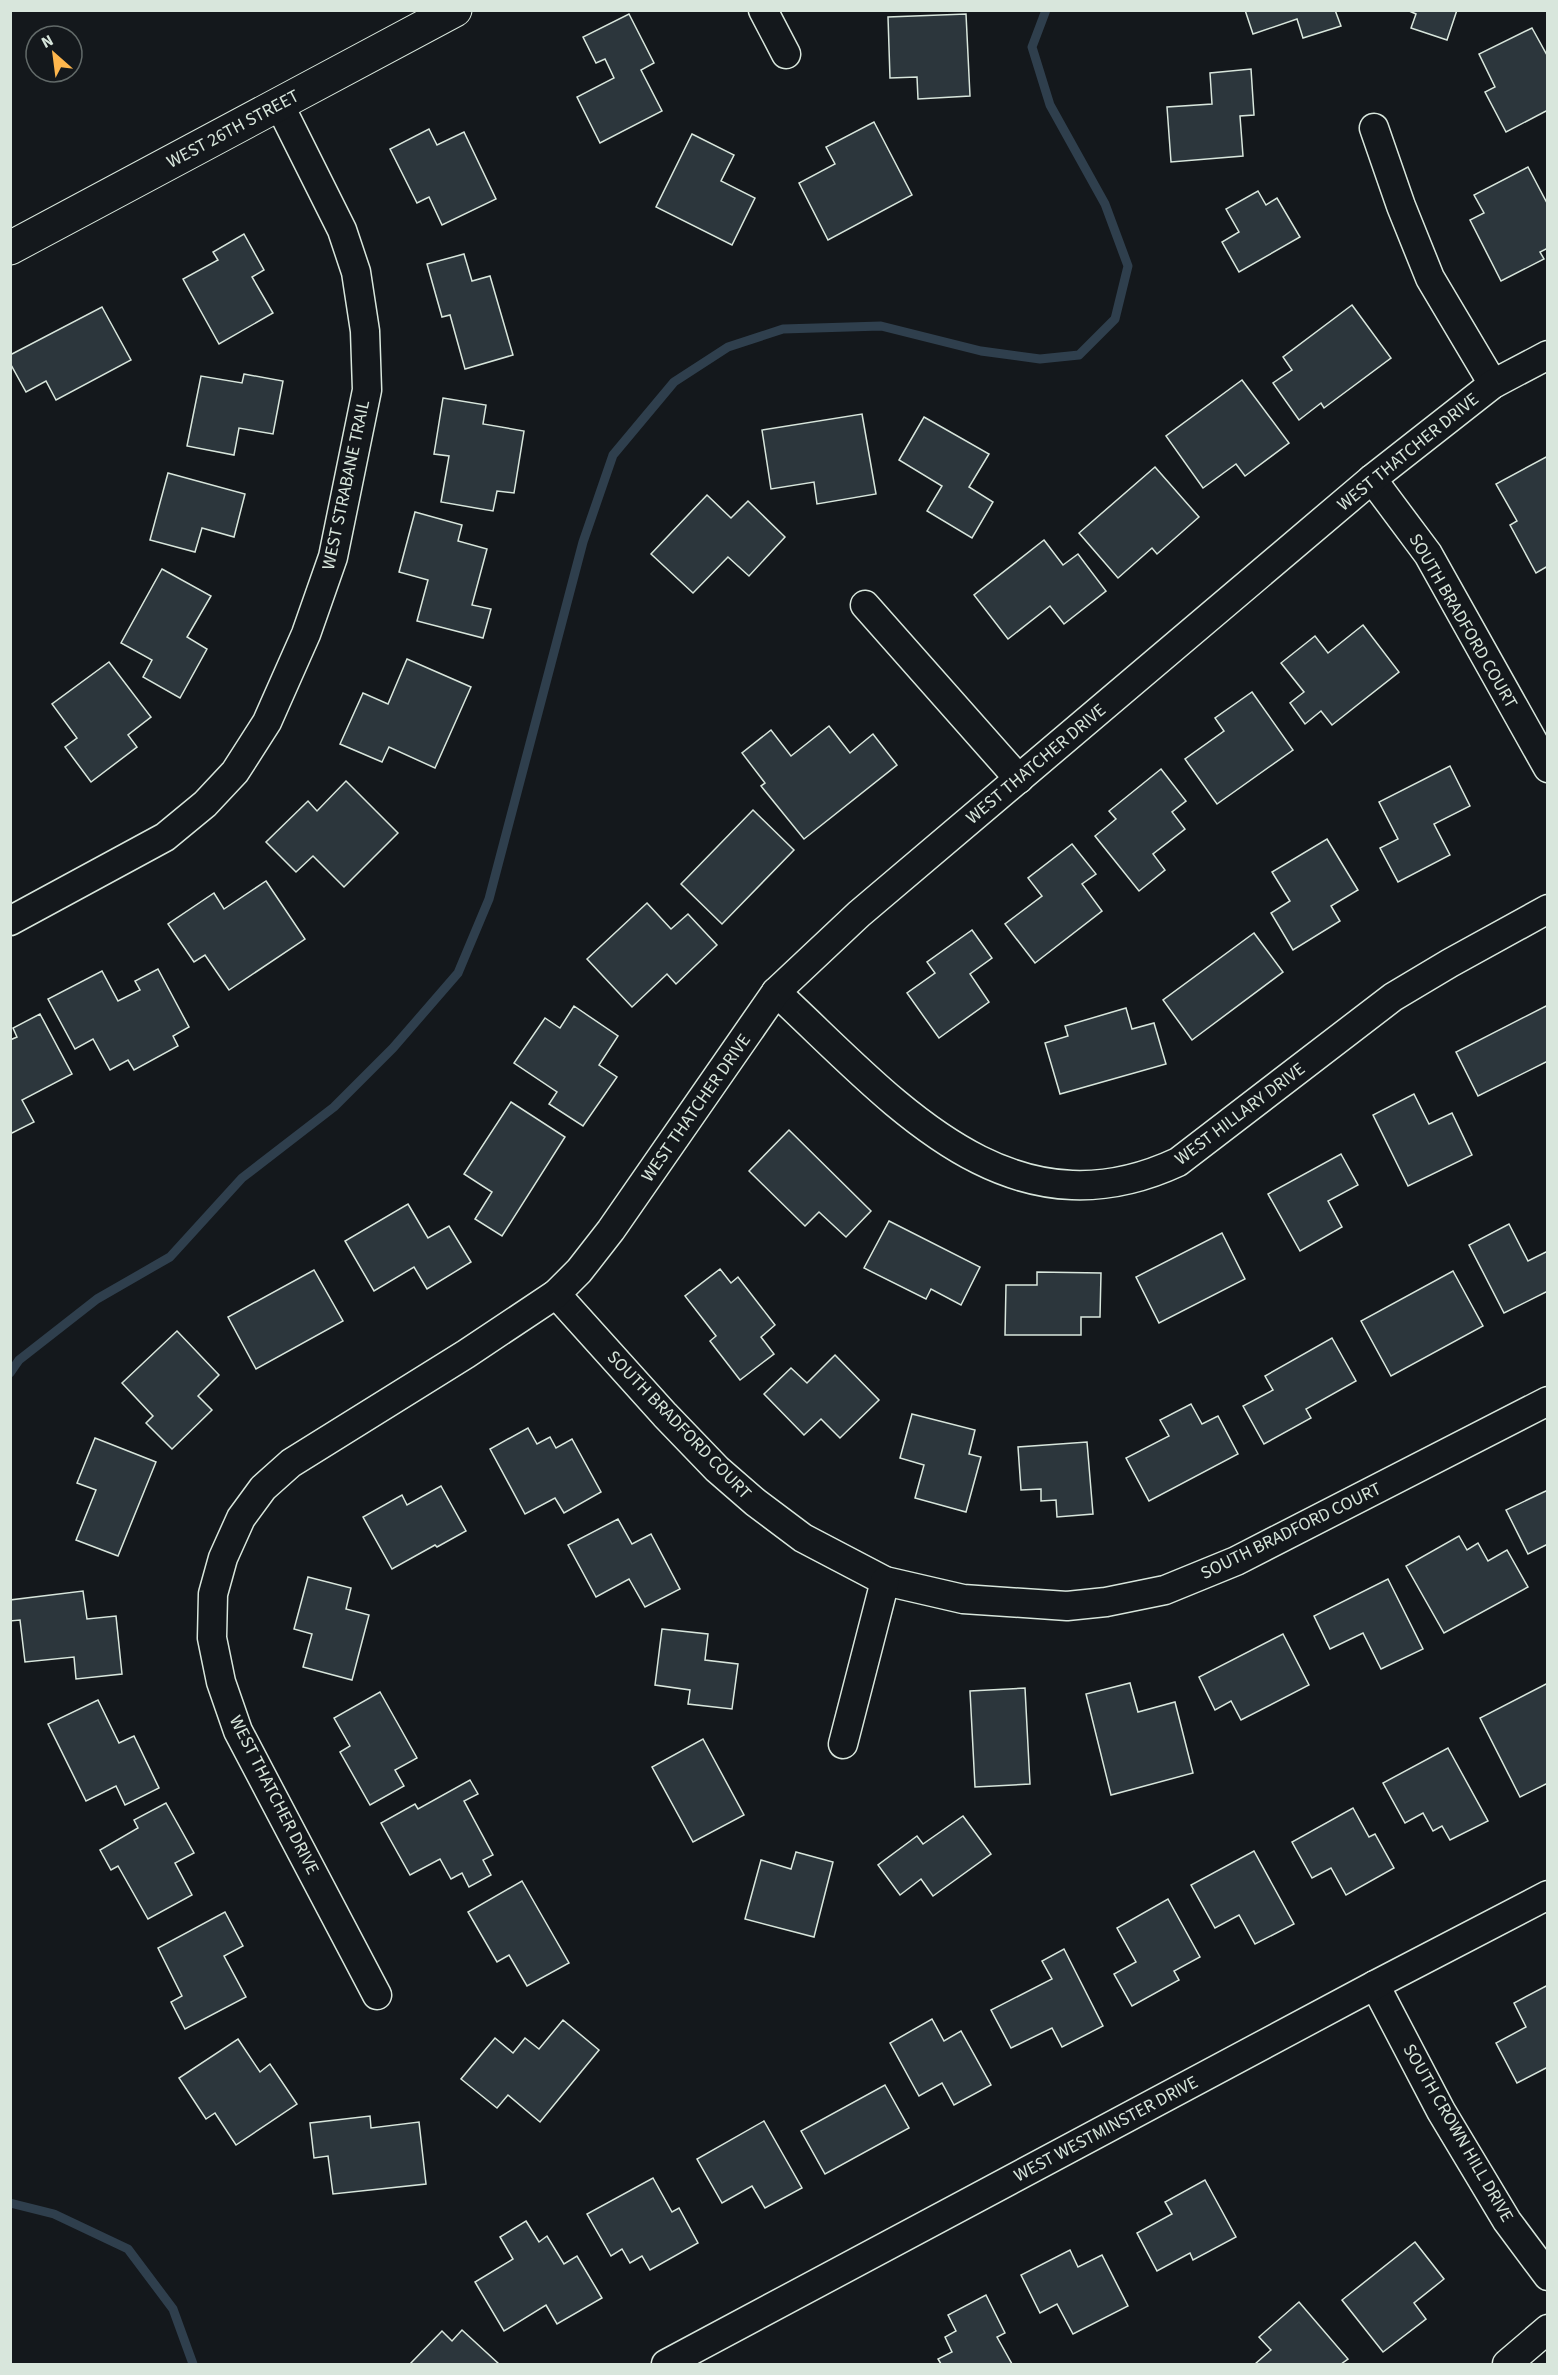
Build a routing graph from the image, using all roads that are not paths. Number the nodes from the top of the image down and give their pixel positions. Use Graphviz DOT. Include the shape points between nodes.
graph roads {
  1 [pos="455,10"];
  2 [pos="763,10"];
  3 [pos="786,54"];
  4 [pos="279,104"];
  5 [pos="1374,128"];
  6 [pos="10,248"];
  7 [pos="1548,355"];
  8 [pos="1493,384"];
  9 [pos="1372,478"];
  10 [pos="865,604"];
  11 [pos="1548,768"];
  12 [pos="1019,779"];
  13 [pos="1548,909"];
  14 [pos="10,921"];
  15 [pos="776,993"];
  16 [pos="556,1294"];
  17 [pos="1548,1401"];
  18 [pos="885,1581"];
  19 [pos="843,1744"];
  20 [pos="1548,1895"];
  21 [pos="1375,1985"];
  22 [pos="377,1995"];
  23 [pos="1548,2276"];
  24 [pos="1548,2329"];
  25 [pos="670,2363"];
  26 [pos="1507,2364"];
  1 -- 4 [label="main road, WEST 26TH STREET"];
  2 -- 3 [label="street"];
  4 -- 6 [label="main road, WEST 26TH STREET"];
  4 -- 14 [label="street, WEST STRABANE TRAIL" via="342,230 356,272 365,331 367,390 333,557 306,633 267,722 235,772 205,804 165,837"];
  5 -- 8 [label="street" via="1430,278"];
  7 -- 8 [label="street, WEST THATCHER DRIVE"];
  8 -- 9 [label="street, WEST THATCHER DRIVE"];
  9 -- 11 [label="street, SOUTH BRADFORD COURT" via="1428,554"];
  9 -- 12 [label="street, WEST THATCHER DRIVE"];
  10 -- 12 [label="street"];
  12 -- 15 [label="street, WEST THATCHER DRIVE" via="859,914"];
  13 -- 15 [label="street, WEST HILLARY DRIVE" via="1393,997 1178,1162 1119,1184 1036,1182 997,1169 951,1145 910,1116"];
  15 -- 16 [label="street, WEST THATCHER DRIVE" via="611,1230"];
  16 -- 18 [label="street, SOUTH BRADFORD COURT" via="717,1469 804,1538"];
  16 -- 22 [label="street, WEST THATCHER DRIVE" via="291,1463 264,1488 241,1518 223,1558 213,1594 212,1638 221,1682 238,1731"];
  17 -- 18 [label="street, SOUTH BRADFORD COURT" via="1236,1561 1165,1590 1067,1606 963,1599"];
  18 -- 19 [label="street"];
  20 -- 21 [label="street, WEST WESTMINSTER DRIVE"];
  21 -- 23 [label="street, SOUTH CROWN HILL DRIVE" via="1441,2111 1507,2221"];
  21 -- 25 [label="street, WEST WESTMINSTER DRIVE"];
  24 -- 26 [label="street"];
}
